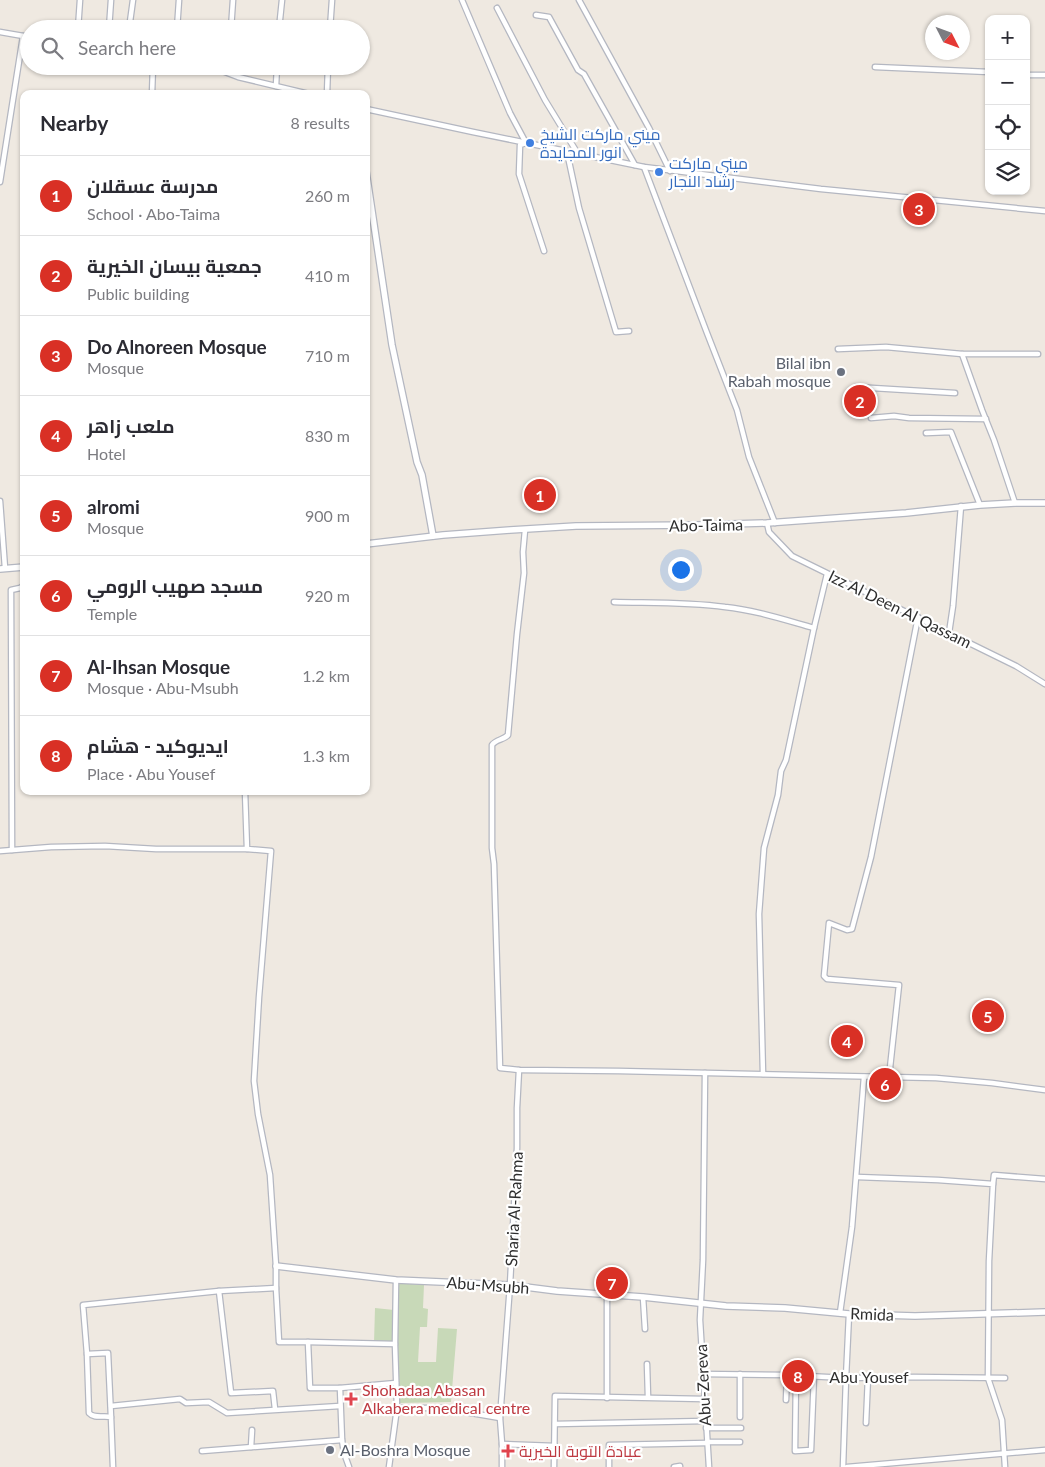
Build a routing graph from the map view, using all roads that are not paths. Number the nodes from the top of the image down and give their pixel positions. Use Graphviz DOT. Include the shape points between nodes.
graph roads {
  1 [pos="80,0"];
  2 [pos="111,0"];
  3 [pos="133,0"];
  4 [pos="179,0"];
  5 [pos="233,0"];
  6 [pos="282,0"];
  7 [pos="332,0"];
  8 [pos="462,0"];
  9 [pos="579,0"];
  10 [pos="497,8"];
  11 [pos="536,15"];
  12 [pos="79,20"];
  13 [pos="110,20"];
  14 [pos="130,20"];
  15 [pos="178,20"];
  16 [pos="232,20"];
  17 [pos="280,20"];
  18 [pos="331,20"];
  19 [pos="0,32"];
  20 [pos="20,35"];
  21 [pos="20,55"];
  22 [pos="875,67"];
  23 [pos="985,72"];
  24 [pos="152,75"];
  25 [pos="235,75"];
  26 [pos="277,75"];
  27 [pos="328,75"];
  28 [pos="1030,75"];
  29 [pos="1045,75"];
  30 [pos="276,86"];
  31 [pos="152,90"];
  32 [pos="292,90"];
  33 [pos="327,90"];
  34 [pos="370,109"];
  35 [pos="526,143"];
  36 [pos="567,152"];
  37 [pos="578,154"];
  38 [pos="635,165"];
  39 [pos="644,167"];
  40 [pos="670,171"];
  41 [pos="0,182"];
  42 [pos="370,198"];
  43 [pos="1045,211"];
  44 [pos="544,251"];
  45 [pos="629,331"];
  46 [pos="838,349"];
  47 [pos="962,354"];
  48 [pos="1038,354"];
  49 [pos="856,387"];
  50 [pos="955,393"];
  51 [pos="871,418"];
  52 [pos="986,419"];
  53 [pos="926,432"];
  54 [pos="0,501"];
  55 [pos="1015,503"];
  56 [pos="1045,503"];
  57 [pos="980,505"];
  58 [pos="961,506"];
  59 [pos="775,522"];
  60 [pos="767,523"];
  61 [pos="525,530"];
  62 [pos="433,536"];
  63 [pos="370,544"];
  64 [pos="20,568"];
  65 [pos="2,569"];
  66 [pos="827,574"];
  67 [pos="20,588"];
  68 [pos="614,602"];
  69 [pos="918,618"];
  70 [pos="814,628"];
  71 [pos="948,633"];
  72 [pos="1045,684"];
  73 [pos="246,795"];
  74 [pos="247,849"];
  75 [pos="12,850"];
  76 [pos="0,851"];
  77 [pos="519,1070"];
  78 [pos="705,1072"];
  79 [pos="763,1074"];
  80 [pos="864,1077"];
  81 [pos="889,1077"];
  82 [pos="1045,1090"];
  83 [pos="857,1177"];
  84 [pos="1045,1179"];
  85 [pos="993,1184"];
  86 [pos="276,1266"];
  87 [pos="396,1280"];
  88 [pos="510,1285"];
  89 [pos="276,1288"];
  90 [pos="219,1291"];
  91 [pos="607,1295"];
  92 [pos="644,1297"];
  93 [pos="700,1304"];
  94 [pos="1045,1312"];
  95 [pos="840,1313"];
  96 [pos="849,1314"];
  97 [pos="989,1314"];
  98 [pos="644,1329"];
  99 [pos="308,1342"];
  100 [pos="395,1344"];
  101 [pos="87,1354"];
  102 [pos="647,1364"];
  103 [pos="702,1374"];
  104 [pos="740,1374"];
  105 [pos="787,1375"];
  106 [pos="796,1375"];
  107 [pos="814,1376"];
  108 [pos="868,1377"];
  109 [pos="846,1378"];
  110 [pos="988,1378"];
  111 [pos="1005,1378"];
  112 [pos="396,1383"];
  113 [pos="340,1388"];
  114 [pos="608,1398"];
  115 [pos="648,1398"];
  116 [pos="704,1399"];
  117 [pos="786,1400"];
  118 [pos="111,1406"];
  119 [pos="340,1406"];
  120 [pos="397,1408"];
  121 [pos="275,1410"];
  122 [pos="111,1417"];
  123 [pos="740,1417"];
  124 [pos="500,1418"];
  125 [pos="705,1421"];
  126 [pos="866,1423"];
  127 [pos="555,1424"];
  128 [pos="706,1428"];
  129 [pos="740,1428"];
  130 [pos="252,1430"];
  131 [pos="342,1440"];
  132 [pos="740,1442"];
  133 [pos="707,1443"];
  134 [pos="502,1444"];
  135 [pos="555,1446"];
  136 [pos="251,1447"];
  137 [pos="1045,1450"];
  138 [pos="202,1451"];
  139 [pos="1004,1452"];
  140 [pos="680,1466"];
  141 [pos="113,1467"];
  142 [pos="349,1467"];
  143 [pos="389,1467"];
  144 [pos="502,1467"];
  145 [pos="554,1467"];
  146 [pos="608,1467"];
  147 [pos="674,1467"];
  148 [pos="708,1467"];
  149 [pos="843,1467"];
  150 [pos="847,1467"];
  151 [pos="1004,1467"];
  1 -- 12 [label="street"];
  2 -- 13 [label="street"];
  3 -- 14 [label="street"];
  4 -- 15 [label="street"];
  5 -- 16 [label="street"];
  6 -- 17 [label="street"];
  7 -- 18 [label="street"];
  8 -- 35 [label="street"];
  9 -- 40 [label="street"];
  10 -- 37 [label="street" via="545,100"];
  11 -- 38 [label="street" via="549,17"];
  19 -- 20 [label="street"];
  21 -- 41 [label="street"];
  22 -- 23 [label="street"];
  24 -- 31 [label="street"];
  25 -- 30 [label="street"];
  26 -- 30 [label="street"];
  27 -- 33 [label="street"];
  28 -- 29 [label="street"];
  30 -- 32 [label="street"];
  34 -- 35 [label="street"];
  35 -- 36 [label="street"];
  35 -- 44 [label="street" via="520,145 519,174"];
  36 -- 37 [label="street"];
  36 -- 45 [label="street" via="579,208 616,332"];
  37 -- 38 [label="street"];
  38 -- 39 [label="street"];
  39 -- 40 [label="street"];
  39 -- 59 [label="street" via="737,410 749,457"];
  40 -- 43 [label="street" via="896,198"];
  42 -- 62 [label="street" via="392,345"];
  46 -- 47 [label="street" via="886,347"];
  47 -- 48 [label="street"];
  47 -- 52 [label="street"];
  49 -- 50 [label="street"];
  51 -- 52 [label="street"];
  52 -- 55 [label="street"];
  53 -- 57 [label="street" via="951,432"];
  54 -- 65 [label="street"];
  55 -- 56 [label="street, Abo-Taima"];
  55 -- 57 [label="street, Abo-Taima"];
  57 -- 58 [label="street, Abo-Taima"];
  58 -- 59 [label="street, Abo-Taima"];
  58 -- 71 [label="street"];
  59 -- 60 [label="street, Abo-Taima"];
  60 -- 61 [label="street, Abo-Taima" via="576,526"];
  60 -- 66 [label="street, Izz Al Deen Al Qassam" via="769,532 792,556"];
  61 -- 62 [label="street, Abo-Taima"];
  61 -- 77 [label="street" via="524,573 508,735 492,745 492,848 500,1068"];
  62 -- 63 [label="street, Abo-Taima"];
  64 -- 65 [label="street"];
  66 -- 69 [label="street, Izz Al Deen Al Qassam"];
  66 -- 70 [label="street"];
  67 -- 75 [label="street" via="11,590"];
  68 -- 70 [label="street" via="725,607"];
  69 -- 71 [label="street, Izz Al Deen Al Qassam"];
  69 -- 81 [label="street" via="871,857 852,929 829,924 824,976 827,979 899,985"];
  70 -- 79 [label="street" via="764,848 759,914"];
  71 -- 72 [label="street, Izz Al Deen Al Qassam"];
  73 -- 74 [label="street"];
  74 -- 75 [label="street" via="105,846"];
  74 -- 86 [label="street" via="271,852 254,1081 270,1175"];
  75 -- 76 [label="street"];
  77 -- 78 [label="street"];
  77 -- 88 [label="street, Sharia Al-Rahma"];
  78 -- 79 [label="street"];
  78 -- 93 [label="street, Abu-Zereva"];
  79 -- 80 [label="street"];
  80 -- 81 [label="street"];
  80 -- 83 [label="street"];
  81 -- 82 [label="street" via="936,1078"];
  83 -- 85 [label="street"];
  83 -- 95 [label="street"];
  84 -- 85 [label="street" via="994,1175"];
  85 -- 97 [label="street"];
  86 -- 87 [label="street, Abu-Msubh"];
  86 -- 89 [label="street"];
  87 -- 88 [label="street, Abu-Msubh"];
  87 -- 100 [label="street"];
  88 -- 91 [label="street, Abu-Msubh"];
  88 -- 124 [label="street, Sharia Al-Rahma"];
  89 -- 90 [label="street"];
  89 -- 99 [label="street" via="279,1342"];
  90 -- 101 [label="street" via="83,1305"];
  90 -- 121 [label="street" via="231,1393 273,1391"];
  91 -- 92 [label="street, Abu-Msubh"];
  91 -- 114 [label="street"];
  92 -- 93 [label="street, Abu-Msubh"];
  92 -- 98 [label="street"];
  93 -- 95 [label="street, Rmida"];
  93 -- 103 [label="street, Abu-Zereva"];
  94 -- 97 [label="street, Rmida"];
  95 -- 96 [label="street, Rmida"];
  96 -- 97 [label="street, Rmida"];
  96 -- 109 [label="street"];
  97 -- 110 [label="street"];
  99 -- 100 [label="street"];
  99 -- 113 [label="street" via="310,1388"];
  100 -- 112 [label="street"];
  101 -- 118 [label="street" via="108,1353"];
  101 -- 122 [label="street" via="89,1413 91,1416"];
  102 -- 115 [label="street"];
  103 -- 104 [label="street, Abu Yousef"];
  103 -- 116 [label="street, Abu-Zereva"];
  104 -- 105 [label="street, Abu Yousef"];
  104 -- 123 [label="street"];
  105 -- 106 [label="street, Abu Yousef"];
  105 -- 117 [label="street"];
  106 -- 107 [label="street, Abu Yousef"];
  106 -- 107 [label="street" via="794,1451 811,1450"];
  107 -- 109 [label="street, Abu Yousef"];
  108 -- 109 [label="street, Abu Yousef"];
  108 -- 110 [label="street, Abu Yousef"];
  108 -- 126 [label="street"];
  109 -- 149 [label="street"];
  110 -- 111 [label="street, Abu Yousef"];
  110 -- 139 [label="street" via="1002,1420"];
  112 -- 113 [label="street"];
  112 -- 120 [label="street"];
  113 -- 119 [label="street"];
  114 -- 115 [label="street"];
  114 -- 127 [label="street" via="555,1396"];
  115 -- 116 [label="street"];
  116 -- 125 [label="street, Abu-Zereva"];
  118 -- 121 [label="street" via="180,1399 186,1403 209,1402 227,1413"];
  118 -- 122 [label="street"];
  119 -- 121 [label="street"];
  119 -- 131 [label="street"];
  120 -- 124 [label="street" via="442,1408"];
  120 -- 143 [label="street"];
  122 -- 141 [label="street"];
  124 -- 134 [label="street, Sharia Al-Rahma"];
  125 -- 127 [label="street"];
  125 -- 128 [label="street, Abu-Zereva"];
  127 -- 135 [label="street"];
  128 -- 129 [label="street"];
  128 -- 133 [label="street, Abu-Zereva"];
  130 -- 136 [label="street"];
  131 -- 136 [label="street"];
  131 -- 142 [label="street"];
  132 -- 133 [label="street"];
  133 -- 146 [label="street" via="608,1446"];
  133 -- 148 [label="street, Abu-Zereva"];
  134 -- 135 [label="street"];
  134 -- 144 [label="street, Sharia Al-Rahma"];
  135 -- 145 [label="street"];
  136 -- 138 [label="street"];
  137 -- 139 [label="street"];
  139 -- 150 [label="street"];
  139 -- 151 [label="street"];
  140 -- 147 [label="street"];
}
